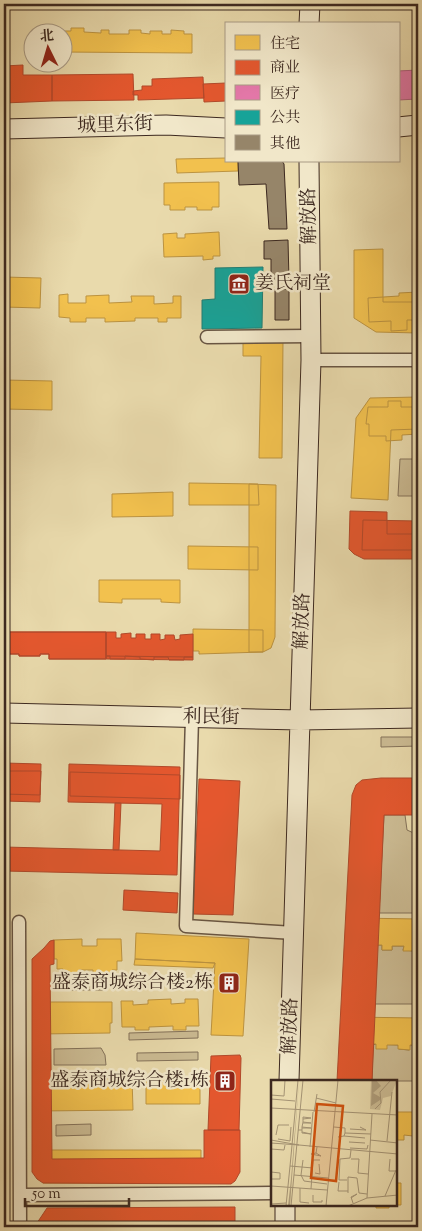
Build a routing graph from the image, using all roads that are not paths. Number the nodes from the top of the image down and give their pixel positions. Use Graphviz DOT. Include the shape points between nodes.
graph roads {
  1 [pos="310,4"];
  2 [pos="309,22"];
  3 [pos="418,125"];
  4 [pos="400,127"];
  5 [pos="225,128"];
  6 [pos="4,129"];
  7 [pos="309,162"];
  8 [pos="311,336"];
  9 [pos="207,337"];
  10 [pos="311,360"];
  11 [pos="418,360"];
  12 [pos="4,713"];
  13 [pos="192,718"];
  14 [pos="418,718"];
  15 [pos="300,720"];
  16 [pos="19,922"];
  17 [pos="294,932"];
  18 [pos="289,1080"];
  19 [pos="271,1193"];
  20 [pos="20,1196"];
  21 [pos="285,1206"];
  22 [pos="20,1227"];
  23 [pos="285,1227"];
  1 -- 2 [label="street"];
  3 -- 4 [label="street"];
  5 -- 6 [label="street, 城里东街" via="166,125"];
  7 -- 8 [label="street, 解放路"];
  8 -- 9 [label="street"];
  8 -- 10 [label="street, 解放路"];
  10 -- 11 [label="street"];
  10 -- 15 [label="street, 解放路"];
  12 -- 13 [label="street, 利民街"];
  13 -- 15 [label="street, 利民街"];
  13 -- 17 [label="street" via="186,926"];
  14 -- 15 [label="street, 利民街"];
  15 -- 17 [label="street, 解放路"];
  16 -- 20 [label="street"];
  17 -- 18 [label="street, 解放路"];
  19 -- 20 [label="street"];
  20 -- 22 [label="street"];
  21 -- 23 [label="street"];
}
